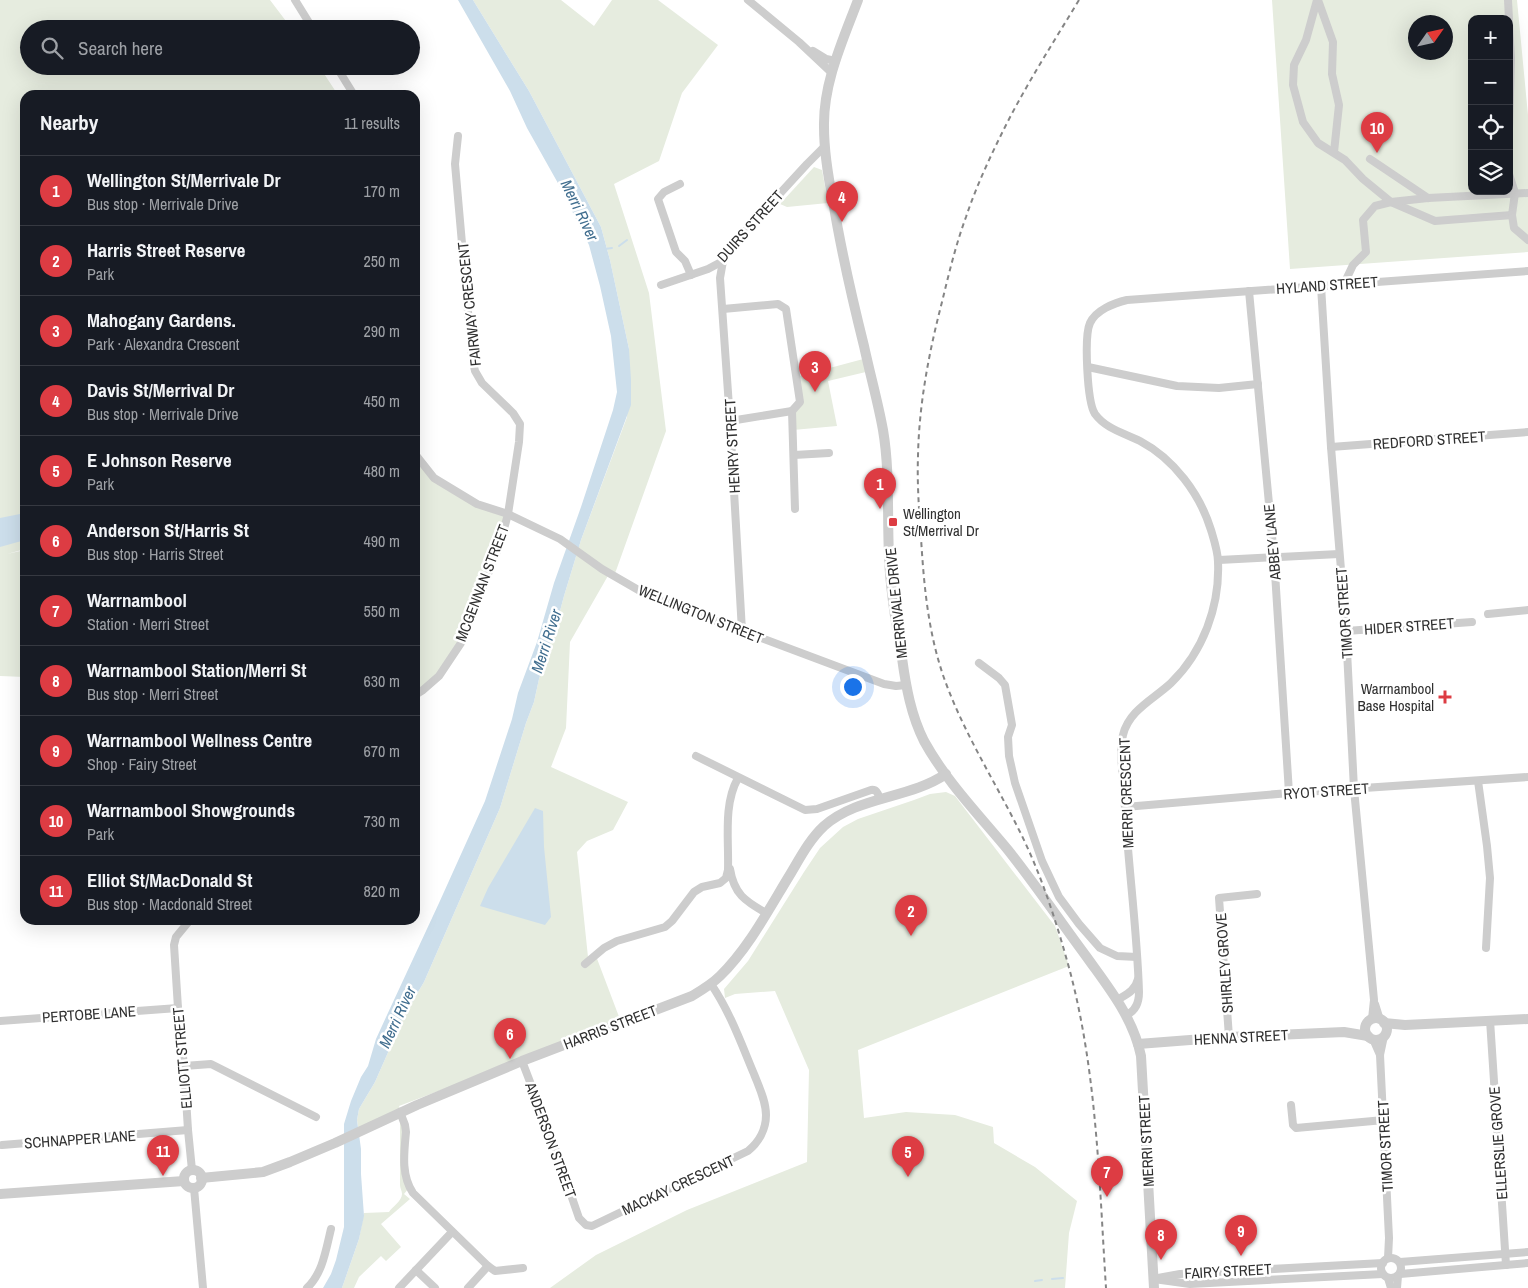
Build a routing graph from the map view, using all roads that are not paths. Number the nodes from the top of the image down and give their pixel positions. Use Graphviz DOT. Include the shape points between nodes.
graph roads {
  1 [pos="295,0"];
  2 [pos="748,0"];
  3 [pos="858,0"];
  4 [pos="1318,0"];
  5 [pos="1508,0"];
  6 [pos="1509,15"];
  7 [pos="307,20"];
  8 [pos="799,42"];
  9 [pos="1511,60"];
  10 [pos="836,61"];
  11 [pos="832,73"];
  12 [pos="342,75"];
  13 [pos="351,90"];
  14 [pos="1510,105"];
  15 [pos="458,136"];
  16 [pos="825,146"];
  17 [pos="1334,152"];
  18 [pos="1370,159"];
  19 [pos="680,184"];
  20 [pos="1513,187"];
  21 [pos="1515,193"];
  22 [pos="1528,193"];
  23 [pos="1428,198"];
  24 [pos="1391,202"];
  25 [pos="1512,215"];
  26 [pos="1528,240"];
  27 [pos="723,261"];
  28 [pos="1528,272"];
  29 [pos="691,275"];
  30 [pos="1344,284"];
  31 [pos="662,285"];
  32 [pos="1321,286"];
  33 [pos="1249,291"];
  34 [pos="1127,300"];
  35 [pos="724,308"];
  36 [pos="1088,367"];
  37 [pos="1258,384"];
  38 [pos="792,411"];
  39 [pos="730,421"];
  40 [pos="1528,432"];
  41 [pos="1331,447"];
  42 [pos="829,453"];
  43 [pos="794,455"];
  44 [pos="420,460"];
  45 [pos="795,509"];
  46 [pos="508,514"];
  47 [pos="1339,554"];
  48 [pos="1274,557"];
  49 [pos="1219,560"];
  50 [pos="1528,610"];
  51 [pos="1488,614"];
  52 [pos="1472,622"];
  53 [pos="742,631"];
  54 [pos="1346,631"];
  55 [pos="979,663"];
  56 [pos="906,686"];
  57 [pos="420,692"];
  58 [pos="696,756"];
  59 [pos="946,774"];
  60 [pos="1528,777"];
  61 [pos="738,778"];
  62 [pos="1478,781"];
  63 [pos="1354,789"];
  64 [pos="1289,793"];
  65 [pos="880,799"];
  66 [pos="1125,807"];
  67 [pos="729,864"];
  68 [pos="714,885"];
  69 [pos="1257,894"];
  70 [pos="746,901"];
  71 [pos="766,913"];
  72 [pos="186,925"];
  73 [pos="1486,948"];
  74 [pos="1137,957"];
  75 [pos="585,964"];
  76 [pos="1138,976"];
  77 [pos="711,984"];
  78 [pos="1117,1000"];
  79 [pos="178,1008"];
  80 [pos="1126,1015"];
  81 [pos="1528,1019"];
  82 [pos="1490,1020"];
  83 [pos="0,1021"];
  84 [pos="1379,1026"];
  85 [pos="1344,1032"];
  86 [pos="1228,1037"];
  87 [pos="1371,1038"];
  88 [pos="1138,1044"];
  89 [pos="1380,1055"];
  90 [pos="522,1061"];
  91 [pos="184,1066"];
  92 [pos="1291,1105"];
  93 [pos="400,1112"];
  94 [pos="316,1117"];
  95 [pos="1384,1120"];
  96 [pos="188,1130"];
  97 [pos="2,1145"];
  98 [pos="192,1170"];
  99 [pos="201,1178"];
  100 [pos="184,1181"];
  101 [pos="194,1188"];
  102 [pos="0,1194"];
  103 [pos="579,1218"];
  104 [pos="331,1229"];
  105 [pos="452,1232"];
  106 [pos="1389,1238"];
  107 [pos="1528,1252"];
  108 [pos="1506,1254"];
  109 [pos="1385,1260"];
  110 [pos="1399,1261"];
  111 [pos="1528,1263"];
  112 [pos="1506,1265"];
  113 [pos="488,1266"];
  114 [pos="523,1268"];
  115 [pos="416,1270"];
  116 [pos="1399,1275"];
  117 [pos="1385,1276"];
  118 [pos="1154,1284"];
  119 [pos="203,1288"];
  120 [pos="307,1288"];
  121 [pos="399,1288"];
  122 [pos="435,1288"];
  123 [pos="468,1288"];
  124 [pos="1392,1288"];
  125 [pos="1397,1288"];
  1 -- 7 [label="street"];
  2 -- 8 [label="street"];
  3 -- 10 [label="street, MERRIVALE DRIVE"];
  4 -- 17 [label="street" via="1334,42 1332,74 1339,105"];
  4 -- 17 [label="street" via="1306,40 1294,65 1293,85 1303,122 1318,142"];
  5 -- 6 [label="street"];
  8 -- 10 [label="street" via="826,59"];
  8 -- 11 [label="street"];
  9 -- 14 [label="street"];
  10 -- 11 [label="street, MERRIVALE DRIVE"];
  11 -- 16 [label="street, MERRIVALE DRIVE" via="825,108"];
  12 -- 13 [label="street"];
  15 -- 46 [label="street, FAIRWAY CRESCENT" via="455,164 475,371 520,424"];
  16 -- 27 [label="street, DUIRS STREET" via="729,249"];
  16 -- 56 [label="street, MERRIVALE DRIVE" via="846,271 883,432 891,589"];
  17 -- 24 [label="street"];
  18 -- 23 [label="street"];
  19 -- 29 [label="street" via="664,192 658,200 676,252 685,260"];
  20 -- 21 [label="street"];
  21 -- 22 [label="street"];
  21 -- 23 [label="street"];
  21 -- 25 [label="street"];
  23 -- 24 [label="street"];
  24 -- 25 [label="street" via="1435,222"];
  24 -- 30 [label="street" via="1375,206 1363,220 1366,252 1353,265"];
  25 -- 26 [label="street" via="1514,228"];
  27 -- 29 [label="street, DUIRS STREET"];
  27 -- 35 [label="street, HENRY STREET" via="720,278"];
  28 -- 30 [label="street, HYLAND STREET"];
  29 -- 31 [label="street, DUIRS STREET"];
  30 -- 32 [label="street, HYLAND STREET"];
  32 -- 33 [label="street, HYLAND STREET"];
  32 -- 41 [label="street, TIMOR STREET"];
  33 -- 34 [label="street, HYLAND STREET"];
  33 -- 37 [label="street, ABBEY LANE"];
  34 -- 36 [label="street, MERRI CRESCENT" via="1099,312 1090,322 1086,350"];
  35 -- 38 [label="street" via="778,304 786,310 800,402"];
  35 -- 39 [label="street, HENRY STREET"];
  36 -- 37 [label="street" via="1176,386 1219,388"];
  36 -- 49 [label="street, MERRI CRESCENT" via="1094,412 1116,431 1152,449 1183,478 1204,510"];
  37 -- 48 [label="street, ABBEY LANE"];
  38 -- 39 [label="street"];
  38 -- 43 [label="street"];
  39 -- 53 [label="street, HENRY STREET"];
  40 -- 41 [label="street, REDFORD STREET"];
  41 -- 47 [label="street, TIMOR STREET"];
  42 -- 43 [label="street"];
  43 -- 45 [label="street"];
  44 -- 46 [label="street, WELLINGTON STREET" via="434,478 477,504"];
  46 -- 53 [label="street, WELLINGTON STREET" via="560,539 647,595"];
  46 -- 57 [label="street, MCGENNAN STREET" via="500,544 463,640 439,676"];
  47 -- 48 [label="street"];
  47 -- 54 [label="street, TIMOR STREET"];
  48 -- 49 [label="street"];
  48 -- 64 [label="street, ABBEY LANE"];
  49 -- 66 [label="street, MERRI CRESCENT" via="1214,606 1195,652 1171,683 1134,713 1126,726 1122,739"];
  50 -- 51 [label="street"];
  52 -- 54 [label="street, HIDER STREET"];
  53 -- 56 [label="street, WELLINGTON STREET" via="884,684"];
  54 -- 63 [label="street, TIMOR STREET"];
  55 -- 74 [label="street" via="1005,685 1012,725 1008,737 1009,756 1015,783 1058,897 1100,948 1117,956"];
  56 -- 59 [label="street, MERRIVALE DRIVE" via="920,731"];
  58 -- 61 [label="street"];
  59 -- 65 [label="street, HARRIS STREET" via="918,788"];
  59 -- 78 [label="street, MERRIVALE DRIVE" via="1018,862"];
  60 -- 62 [label="street, RYOT STREET"];
  61 -- 65 [label="street" via="808,810 874,789"];
  61 -- 67 [label="street" via="730,806"];
  62 -- 63 [label="street, RYOT STREET"];
  62 -- 73 [label="street" via="1490,878"];
  63 -- 64 [label="street, RYOT STREET"];
  63 -- 84 [label="street, TIMOR STREET"];
  64 -- 66 [label="street, RYOT STREET"];
  65 -- 71 [label="street, HARRIS STREET" via="849,811 821,829 810,841"];
  66 -- 74 [label="street, MERRI CRESCENT"];
  67 -- 68 [label="street" via="726,878"];
  67 -- 70 [label="street" via="734,886"];
  68 -- 70 [label="street" via="729,888"];
  68 -- 75 [label="street" via="694,892 665,927 617,941"];
  69 -- 86 [label="street, SHIRLEY GROVE" via="1219,898"];
  70 -- 71 [label="street"];
  71 -- 77 [label="street, HARRIS STREET" via="736,958"];
  72 -- 79 [label="street, ELLIOTT STREET" via="174,945"];
  74 -- 76 [label="street, MERRI CRESCENT"];
  76 -- 78 [label="street" via="1135,988"];
  76 -- 80 [label="street, MERRI CRESCENT" via="1139,1000 1133,1011"];
  77 -- 90 [label="street, HARRIS STREET" via="687,998"];
  77 -- 103 [label="street, MACKAY CRESCENT" via="727,1011 765,1106 765,1123 759,1139 748,1151 592,1226"];
  78 -- 80 [label="street, MERRI STREET"];
  79 -- 83 [label="street, PERTOBE LANE"];
  79 -- 91 [label="street, ELLIOTT STREET"];
  80 -- 88 [label="street, MERRI STREET"];
  81 -- 82 [label="street, HENNA STREET"];
  82 -- 84 [label="street, HENNA STREET"];
  82 -- 108 [label="street, ELLERSLIE GROVE"];
  84 -- 85 [label="street, HENNA STREET"];
  84 -- 87 [label="street" via="1379,1039"];
  84 -- 87 [label="street" via="1365,1032"];
  84 -- 89 [label="street, TIMOR STREET"];
  85 -- 86 [label="street, HENNA STREET"];
  85 -- 87 [label="street, HENNA STREET"];
  86 -- 88 [label="street, HENNA STREET"];
  87 -- 89 [label="street, TIMOR STREET"];
  88 -- 118 [label="street, MERRI STREET"];
  89 -- 95 [label="street, TIMOR STREET"];
  90 -- 93 [label="street, HARRIS STREET"];
  90 -- 103 [label="street, ANDERSON STREET"];
  91 -- 94 [label="street" via="211,1064"];
  91 -- 96 [label="street, ELLIOTT STREET"];
  92 -- 95 [label="street" via="1296,1128"];
  93 -- 99 [label="street, HARRIS STREET" via="336,1143 262,1172"];
  93 -- 105 [label="street" via="406,1132 407,1183 412,1193"];
  95 -- 106 [label="street, TIMOR STREET"];
  96 -- 97 [label="street, SCHNAPPER LANE"];
  96 -- 98 [label="street, ELLIOTT STREET"];
  98 -- 99 [label="street"];
  98 -- 100 [label="street" via="187,1172"];
  99 -- 101 [label="street" via="199,1186"];
  100 -- 101 [label="street" via="188,1187"];
  100 -- 102 [label="street"];
  101 -- 119 [label="street"];
  104 -- 120 [label="street" via="323,1261 316,1278"];
  105 -- 113 [label="street"];
  105 -- 115 [label="street"];
  106 -- 109 [label="street, TIMOR STREET"];
  106 -- 110 [label="street, TIMOR STREET"];
  107 -- 108 [label="street"];
  108 -- 110 [label="street"];
  108 -- 112 [label="street, ELLERSLIE GROVE"];
  109 -- 110 [label="street"];
  109 -- 117 [label="street" via="1381,1268"];
  109 -- 118 [label="street, FAIRY STREET" via="1180,1274"];
  110 -- 116 [label="street" via="1402,1268"];
  111 -- 112 [label="street"];
  112 -- 116 [label="street"];
  113 -- 114 [label="street" via="495,1271"];
  113 -- 123 [label="street"];
  115 -- 121 [label="street"];
  115 -- 122 [label="street"];
  116 -- 117 [label="street" via="1393,1278"];
  116 -- 125 [label="street"];
  117 -- 118 [label="street, FAIRY STREET"];
  117 -- 124 [label="street"];
}
